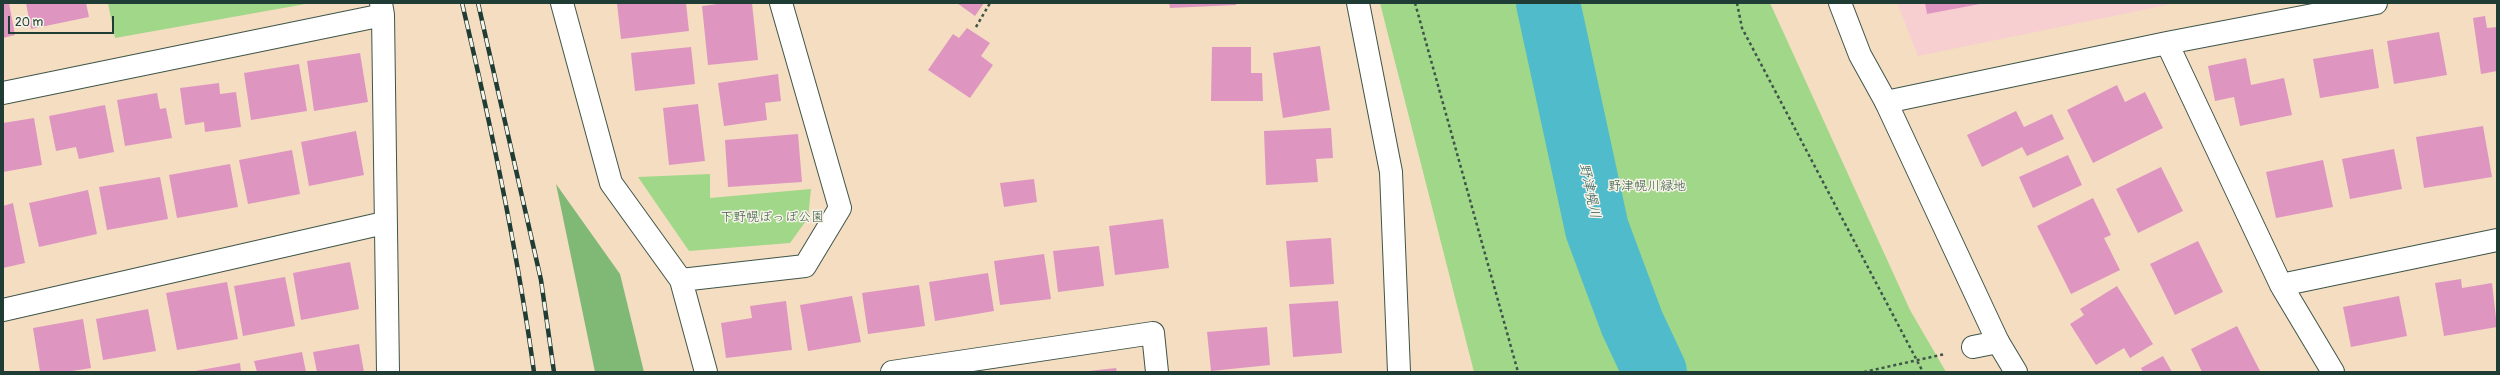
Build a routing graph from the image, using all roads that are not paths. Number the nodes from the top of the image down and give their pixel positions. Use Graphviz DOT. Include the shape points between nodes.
graph roads {
  1 [pos="562,3"];
  2 [pos="781,3"];
  3 [pos="1358,3"];
  4 [pos="1840,3"];
  5 [pos="2376,3"];
  6 [pos="382,9"];
  7 [pos="2166,43"];
  8 [pos="3,93"];
  9 [pos="1886,102"];
  10 [pos="384,224"];
  11 [pos="2497,240"];
  12 [pos="681,280"];
  13 [pos="2281,285"];
  14 [pos="3,310"];
  15 [pos="1998,342"];
  16 [pos="1973,347"];
  17 [pos="943,369"];
  18 [pos="388,372"];
  19 [pos="706,372"];
  20 [pos="892,372"];
  21 [pos="1157,372"];
  22 [pos="1399,372"];
  23 [pos="2016,372"];
  24 [pos="2333,372"];
  1 -- 12 [label="street" via="611,183"];
  2 -- 12 [label="street" via="840,208 805,266"];
  3 -- 22 [label="street" via="1391,172"];
  4 -- 9 [label="street" via="1860,55"];
  5 -- 7 [label="street"];
  6 -- 8 [label="street"];
  6 -- 10 [label="street"];
  7 -- 9 [label="street"];
  7 -- 13 [label="street"];
  9 -- 15 [label="street"];
  10 -- 14 [label="street"];
  10 -- 18 [label="street"];
  11 -- 13 [label="street"];
  12 -- 19 [label="street"];
  13 -- 24 [label="street"];
  15 -- 16 [label="street"];
  15 -- 23 [label="street"];
  17 -- 20 [label="street"];
  17 -- 21 [label="street" via="1153,333"];
}
